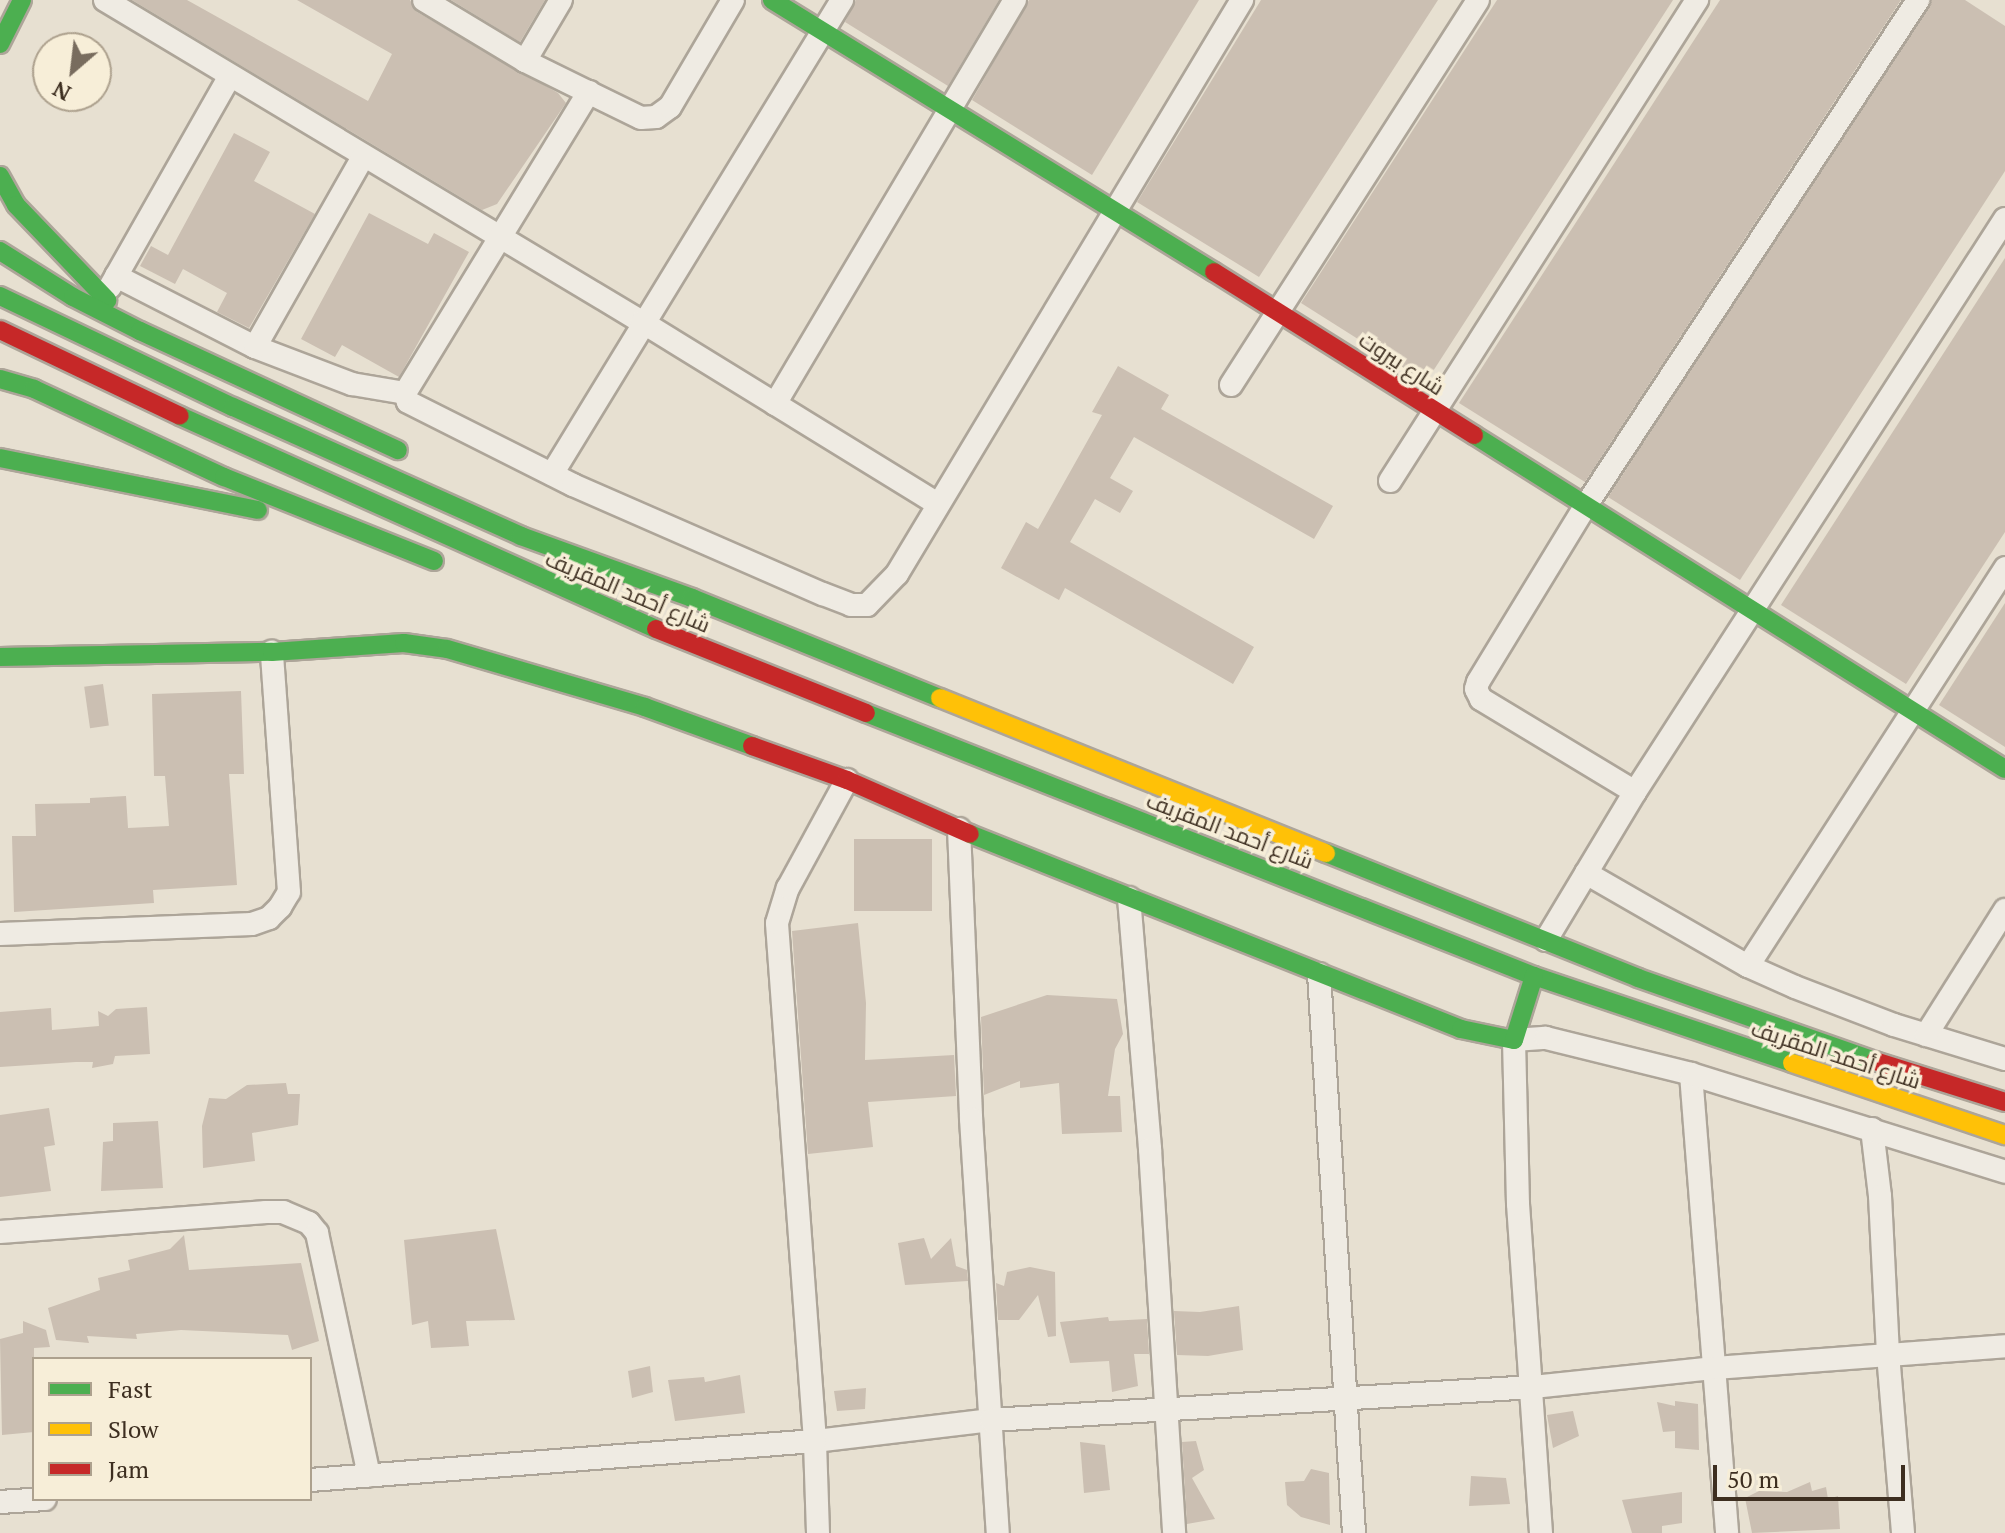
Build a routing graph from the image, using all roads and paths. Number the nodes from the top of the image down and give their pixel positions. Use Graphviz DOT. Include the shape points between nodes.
graph roads {
  1 [pos="22,0"];
  2 [pos="105,0"];
  3 [pos="424,0"];
  4 [pos="561,0"];
  5 [pos="733,0"];
  6 [pos="772,0"];
  7 [pos="842,0"];
  8 [pos="1015,0"];
  9 [pos="1242,0"];
  10 [pos="1478,0"];
  11 [pos="1697,0"];
  12 [pos="1918,0"];
  13 [pos="823,30"];
  14 [pos="0,44"];
  15 [pos="525,61"];
  16 [pos="230,76"];
  17 [pos="589,92"];
  18 [pos="949,107"];
  19 [pos="363,157"];
  20 [pos="0,176"];
  21 [pos="1115,211"];
  22 [pos="2005,219"];
  23 [pos="500,240"];
  24 [pos="0,251"];
  25 [pos="116,276"];
  26 [pos="0,296"];
  27 [pos="105,298"];
  28 [pos="1279,312"];
  29 [pos="642,322"];
  30 [pos="0,330"];
  31 [pos="140,331"];
  32 [pos="255,347"];
  33 [pos="0,379"];
  34 [pos="1231,385"];
  35 [pos="405,393"];
  36 [pos="775,404"];
  37 [pos="1435,412"];
  38 [pos="0,458"];
  39 [pos="420,460"];
  40 [pos="552,474"];
  41 [pos="1390,481"];
  42 [pos="938,504"];
  43 [pos="1585,507"];
  44 [pos="353,529"];
  45 [pos="557,529"];
  46 [pos="2005,568"];
  47 [pos="456,569"];
  48 [pos="692,598"];
  49 [pos="1752,609"];
  50 [pos="574,614"];
  51 [pos="685,642"];
  52 [pos="272,652"];
  53 [pos="0,657"];
  54 [pos="1912,710"];
  55 [pos="2005,769"];
  56 [pos="847,780"];
  57 [pos="1635,792"];
  58 [pos="959,829"];
  59 [pos="1586,873"];
  60 [pos="1129,898"];
  61 [pos="2005,910"];
  62 [pos="0,934"];
  63 [pos="1546,940"];
  64 [pos="1748,966"];
  65 [pos="1319,974"];
  66 [pos="1534,976"];
  67 [pos="1926,1035"];
  68 [pos="1514,1040"];
  69 [pos="2005,1059"];
  70 [pos="1691,1074"];
  71 [pos="2005,1102"];
  72 [pos="1872,1129"];
  73 [pos="2005,1135"];
  74 [pos="2005,1172"];
  75 [pos="0,1232"];
  76 [pos="2005,1346"];
  77 [pos="1888,1354"];
  78 [pos="1715,1368"];
  79 [pos="1533,1387"];
  80 [pos="1346,1398"];
  81 [pos="1168,1408"];
  82 [pos="991,1420"];
  83 [pos="815,1441"];
  84 [pos="369,1475"];
  85 [pos="312,1480"];
  86 [pos="32,1500"];
  87 [pos="0,1502"];
  88 [pos="818,1533"];
  89 [pos="998,1533"];
  90 [pos="1174,1533"];
  91 [pos="1354,1533"];
  92 [pos="1541,1533"];
  93 [pos="1727,1533"];
  94 [pos="1903,1533"];
  1 -- 14 [label="main road"];
  2 -- 16 [label="street"];
  3 -- 15 [label="street"];
  4 -- 15 [label="street"];
  5 -- 17 [label="street" via="670,107 656,117 641,118"];
  6 -- 13 [label="main road, شارع بيروت"];
  7 -- 13 [label="street"];
  8 -- 18 [label="street"];
  9 -- 21 [label="street"];
  10 -- 28 [label="street"];
  11 -- 37 [label="street"];
  12 -- 43 [label="street"];
  13 -- 18 [label="main road, شارع بيروت"];
  13 -- 29 [label="street"];
  15 -- 17 [label="street"];
  16 -- 19 [label="street"];
  16 -- 25 [label="street"];
  17 -- 23 [label="street"];
  18 -- 21 [label="main road, شارع بيروت"];
  18 -- 36 [label="street"];
  19 -- 23 [label="street"];
  19 -- 32 [label="street"];
  20 -- 27 [label="main road" via="16,205"];
  21 -- 28 [label="main road, شارع بيروت"];
  21 -- 42 [label="street"];
  22 -- 49 [label="street"];
  23 -- 29 [label="street"];
  23 -- 35 [label="street"];
  24 -- 31 [label="main road"];
  25 -- 27 [label="street"];
  25 -- 32 [label="street"];
  26 -- 48 [label="main road, شارع أحمد المقريف" via="462,510"];
  27 -- 31 [label="main road"];
  28 -- 34 [label="street"];
  28 -- 37 [label="main road, شارع بيروت"];
  29 -- 36 [label="street"];
  29 -- 40 [label="street"];
  30 -- 51 [label="main road, شارع أحمد المقريف"];
  31 -- 39 [label="main road"];
  32 -- 35 [label="street" via="352,384"];
  33 -- 44 [label="main road" via="34,389 224,477"];
  35 -- 40 [label="street" via="408,402"];
  36 -- 42 [label="street"];
  37 -- 41 [label="street"];
  37 -- 43 [label="main road, شارع بيروت"];
  38 -- 44 [label="main road"];
  40 -- 42 [label="street" via="851,605 867,605 883,592"];
  43 -- 49 [label="main road, شارع بيروت"];
  43 -- 57 [label="street" via="1476,689 1481,699"];
  44 -- 47 [label="main road"];
  45 -- 48 [label="main road"];
  46 -- 54 [label="street"];
  48 -- 63 [label="main road, شارع أحمد المقريف"];
  49 -- 54 [label="main road, شارع بيروت"];
  49 -- 57 [label="street"];
  50 -- 51 [label="main road"];
  51 -- 66 [label="main road, شارع أحمد المقريف"];
  52 -- 53 [label="main road"];
  52 -- 56 [label="main road" via="404,643 484,657 645,707"];
  52 -- 62 [label="street" via="289,892 280,907 252,924"];
  54 -- 55 [label="main road, شارع بيروت"];
  54 -- 64 [label="street"];
  56 -- 58 [label="main road"];
  56 -- 83 [label="street" via="788,888 777,923"];
  57 -- 59 [label="street"];
  58 -- 60 [label="main road"];
  58 -- 82 [label="street"];
  59 -- 63 [label="street"];
  59 -- 64 [label="street"];
  60 -- 65 [label="main road"];
  60 -- 81 [label="street"];
  61 -- 67 [label="street"];
  63 -- 71 [label="main road, شارع أحمد المقريف" via="1638,978"];
  64 -- 67 [label="street"];
  65 -- 68 [label="main road" via="1431,1020"];
  65 -- 80 [label="street"];
  66 -- 68 [label="main road"];
  66 -- 73 [label="main road, شارع أحمد المقريف"];
  67 -- 69 [label="street"];
  68 -- 70 [label="street" via="1546,1038"];
  68 -- 79 [label="street" via="1518,1204"];
  70 -- 72 [label="street"];
  70 -- 78 [label="street"];
  72 -- 74 [label="street"];
  72 -- 77 [label="street"];
  75 -- 84 [label="street" via="266,1212 283,1212 309,1223 321,1248"];
  76 -- 77 [label="street"];
  77 -- 78 [label="street"];
  77 -- 94 [label="street"];
  78 -- 79 [label="street"];
  78 -- 93 [label="street"];
  79 -- 80 [label="street"];
  79 -- 92 [label="street"];
  80 -- 81 [label="street"];
  80 -- 91 [label="street"];
  81 -- 82 [label="street"];
  81 -- 90 [label="street"];
  82 -- 83 [label="street"];
  82 -- 89 [label="street"];
  83 -- 84 [label="street"];
  83 -- 88 [label="street"];
  84 -- 85 [label="street"];
  86 -- 87 [label="street"];
}
